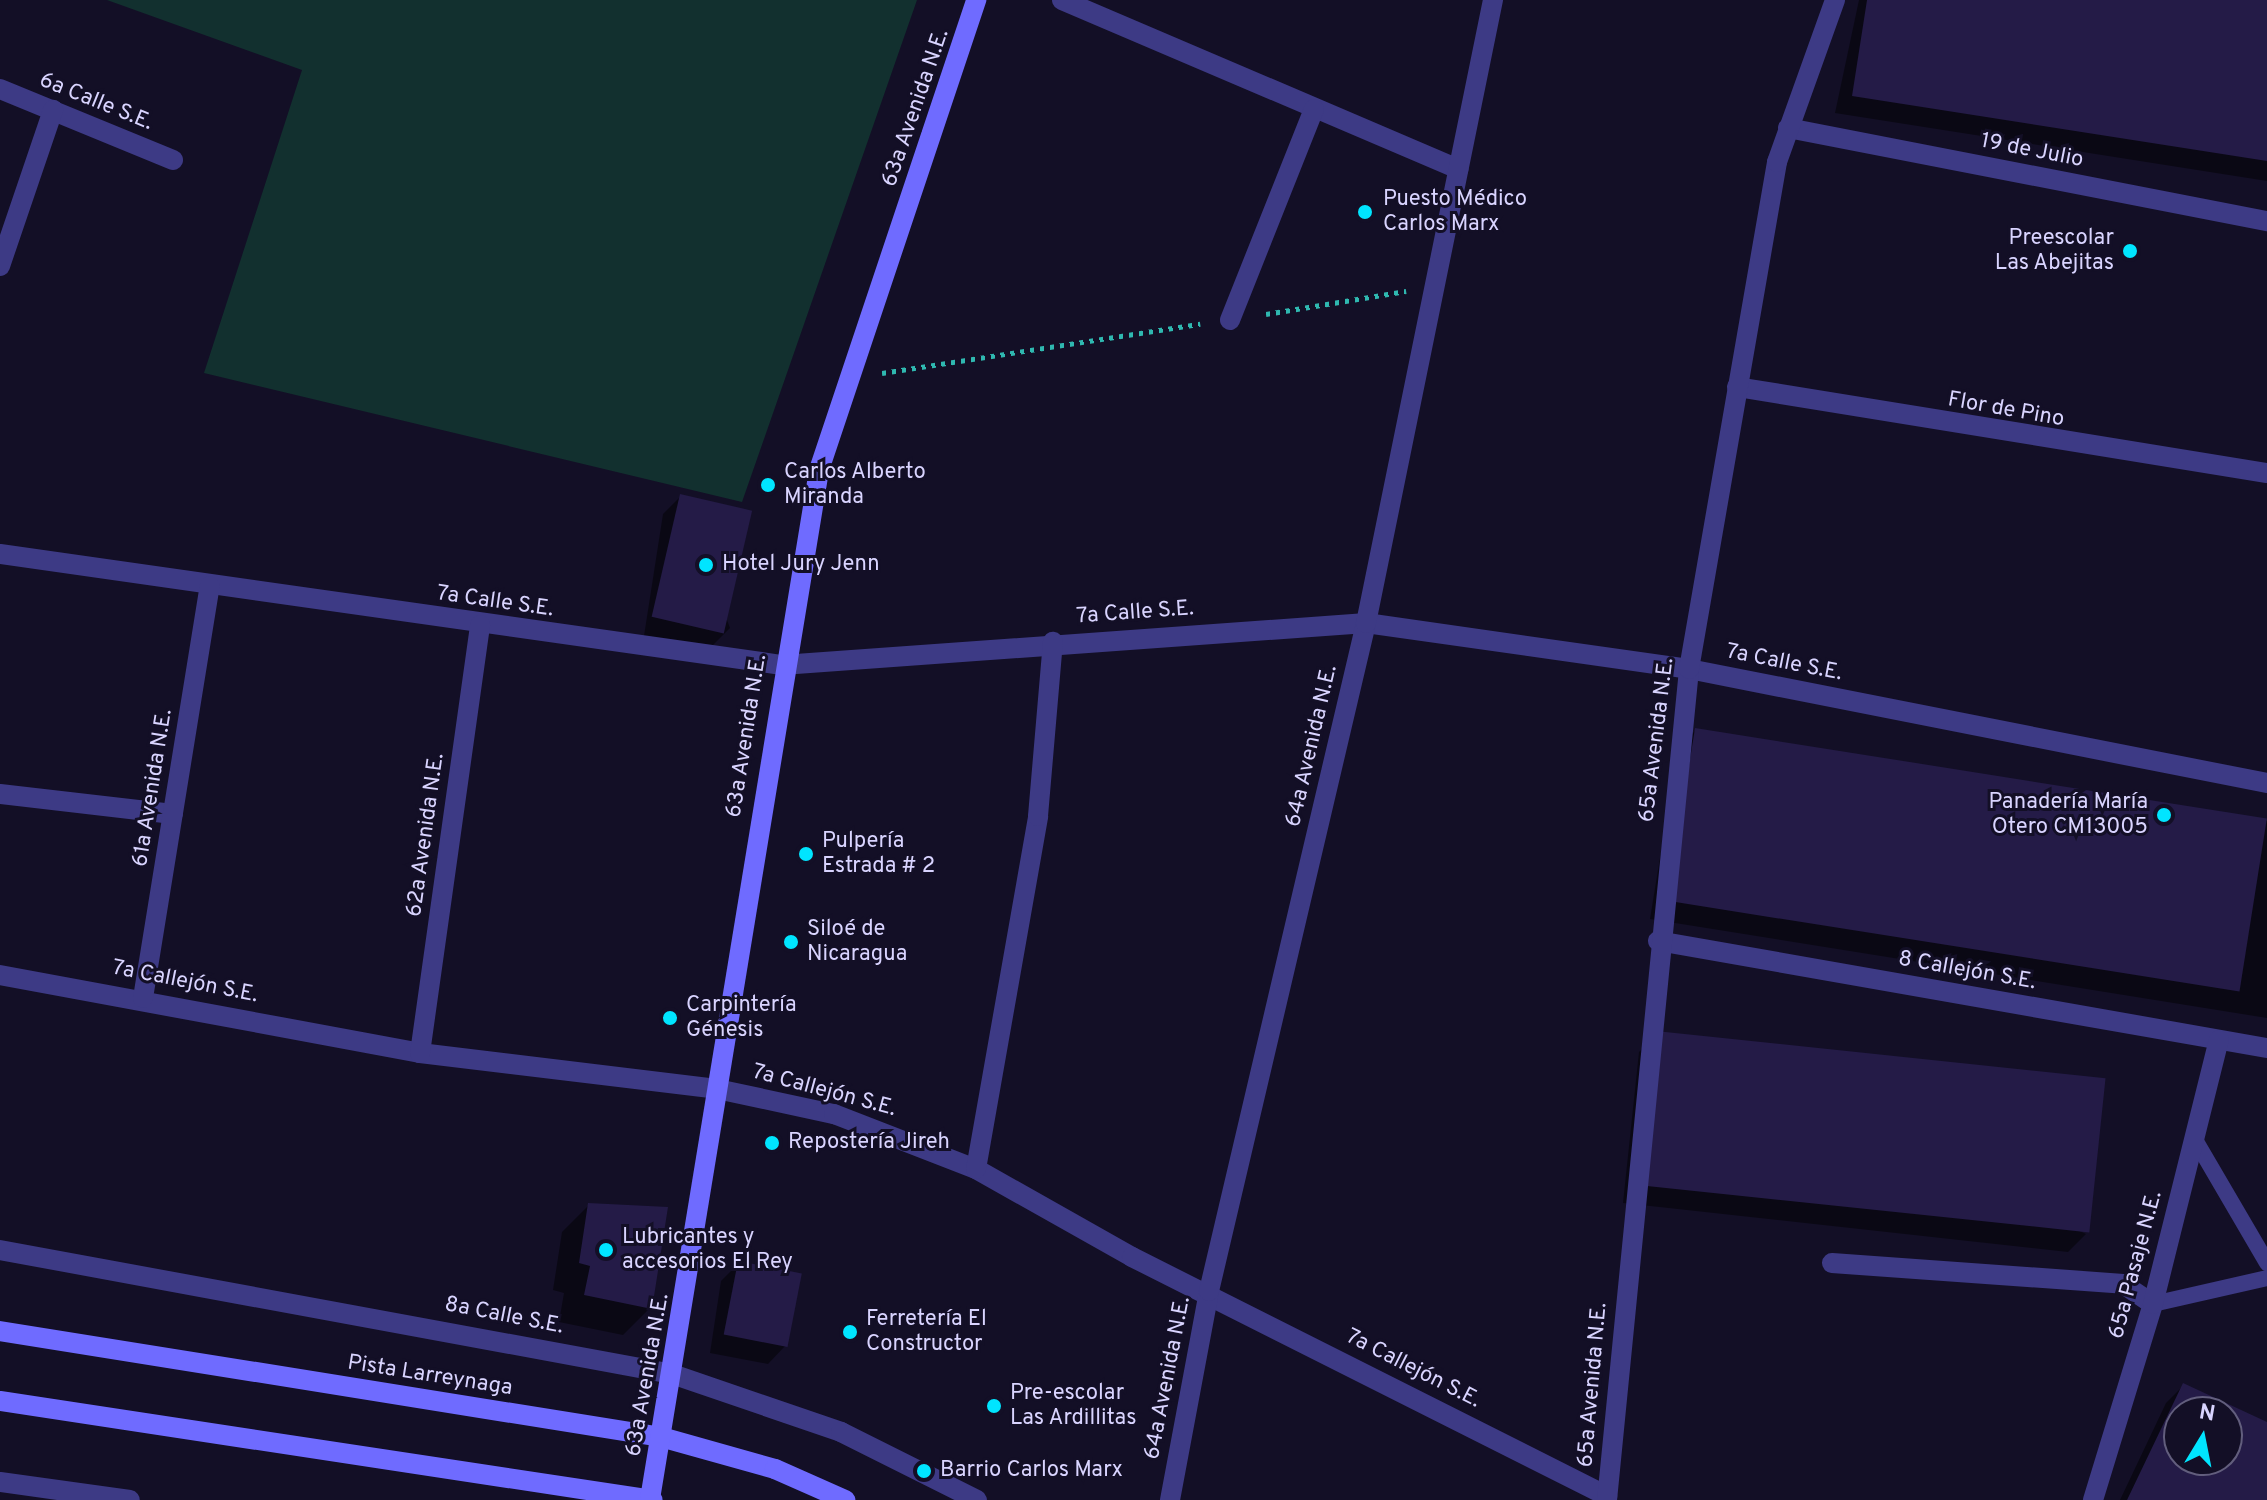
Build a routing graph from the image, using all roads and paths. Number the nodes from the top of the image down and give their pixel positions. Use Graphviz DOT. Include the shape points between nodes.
graph roads {
  1 [pos="976,0"];
  2 [pos="1062,0"];
  3 [pos="1493,0"];
  4 [pos="1835,0"];
  5 [pos="0,89"];
  6 [pos="1314,109"];
  7 [pos="53,110"];
  8 [pos="1788,128"];
  9 [pos="173,160"];
  10 [pos="1458,169"];
  11 [pos="2267,221"];
  12 [pos="0,266"];
  13 [pos="1435,286"];
  14 [pos="1230,320"];
  15 [pos="849,379"];
  16 [pos="1737,387"];
  17 [pos="2267,473"];
  18 [pos="0,554"];
  19 [pos="210,586"];
  20 [pos="1366,623"];
  21 [pos="480,625"];
  22 [pos="1053,642"];
  23 [pos="782,665"];
  24 [pos="1689,669"];
  25 [pos="2267,783"];
  26 [pos="0,794"];
  27 [pos="173,814"];
  28 [pos="1658,941"];
  29 [pos="0,975"];
  30 [pos="143,998"];
  31 [pos="2219,1040"];
  32 [pos="2267,1048"];
  33 [pos="420,1053"];
  34 [pos="717,1089"];
  35 [pos="2194,1138"];
  36 [pos="976,1169"];
  37 [pos="0,1250"];
  38 [pos="1832,1263"];
  39 [pos="2267,1263"];
  40 [pos="2267,1278"];
  41 [pos="1209,1291"];
  42 [pos="2153,1304"];
  43 [pos="0,1331"];
  44 [pos="672,1374"];
  45 [pos="0,1401"];
  46 [pos="661,1437"];
  47 [pos="0,1482"];
  48 [pos="42,1495"];
  49 [pos="1607,1498"];
  50 [pos="130,1500"];
  51 [pos="651,1500"];
  52 [pos="845,1500"];
  53 [pos="977,1500"];
  54 [pos="1170,1500"];
  55 [pos="2093,1500"];
  1 -- 15 [label="street, 63a Avenida N.E."];
  2 -- 6 [label="street"];
  3 -- 10 [label="street, 64a Avenida N.E."];
  4 -- 8 [label="street, 65a Avenida N.E."];
  5 -- 7 [label="street, 6a Calle S.E."];
  6 -- 10 [label="street"];
  6 -- 14 [label="street"];
  7 -- 9 [label="street, 6a Calle S.E."];
  7 -- 12 [label="street"];
  8 -- 11 [label="street, 19 de Julio"];
  8 -- 16 [label="street, 65a Avenida N.E."];
  10 -- 13 [label="street, 64a Avenida N.E."];
  13 -- 14 [label="path"];
  13 -- 20 [label="street, 64a Avenida N.E."];
  14 -- 15 [label="path"];
  15 -- 23 [label="street, 63a Avenida N.E." via="819,470"];
  16 -- 17 [label="street, Flor de Pino"];
  16 -- 24 [label="street, 65a Avenida N.E."];
  18 -- 19 [label="street, 7a Calle S.E."];
  19 -- 21 [label="street, 7a Calle S.E."];
  19 -- 27 [label="street, 61a Avenida N.E."];
  20 -- 22 [label="street, 7a Calle S.E."];
  20 -- 24 [label="street, 7a Calle S.E."];
  20 -- 41 [label="street, 64a Avenida N.E."];
  21 -- 23 [label="street, 7a Calle S.E."];
  21 -- 33 [label="street, 62a Avenida N.E."];
  22 -- 23 [label="street, 7a Calle S.E."];
  22 -- 36 [label="street" via="1038,816"];
  23 -- 34 [label="street, 63a Avenida N.E."];
  24 -- 25 [label="street, 7a Calle S.E."];
  24 -- 28 [label="street, 65a Avenida N.E."];
  26 -- 27 [label="street"];
  27 -- 30 [label="street, 61a Avenida N.E."];
  28 -- 31 [label="street, 8 Callejón S.E."];
  28 -- 49 [label="street, 65a Avenida N.E."];
  29 -- 30 [label="street, 7a Callejón S.E."];
  30 -- 33 [label="street, 7a Callejón S.E."];
  31 -- 32 [label="street, 8 Callejón S.E."];
  31 -- 35 [label="street, 65a Pasaje N.E."];
  33 -- 34 [label="street, 7a Callejón S.E."];
  34 -- 36 [label="street, 7a Callejón S.E." via="834,1114"];
  34 -- 44 [label="street, 63a Avenida N.E."];
  35 -- 39 [label="lane"];
  35 -- 42 [label="street, 65a Pasaje N.E."];
  36 -- 41 [label="street, 7a Callejón S.E."];
  37 -- 44 [label="street, 8a Calle S.E."];
  38 -- 42 [label="street" via="2123,1284"];
  40 -- 42 [label="lane"];
  41 -- 49 [label="street, 7a Callejón S.E."];
  41 -- 54 [label="street, 64a Avenida N.E."];
  42 -- 55 [label="street, 65a Pasaje N.E."];
  43 -- 46 [label="street, Pista Larreynaga"];
  44 -- 46 [label="street, 63a Avenida N.E."];
  44 -- 53 [label="street, 8a Calle S.E." via="841,1432"];
  45 -- 51 [label="street"];
  46 -- 51 [label="street, 63a Avenida N.E."];
  46 -- 52 [label="street, Pista Larreynaga" via="775,1469"];
  47 -- 48 [label="street"];
  48 -- 50 [label="street"];
}
